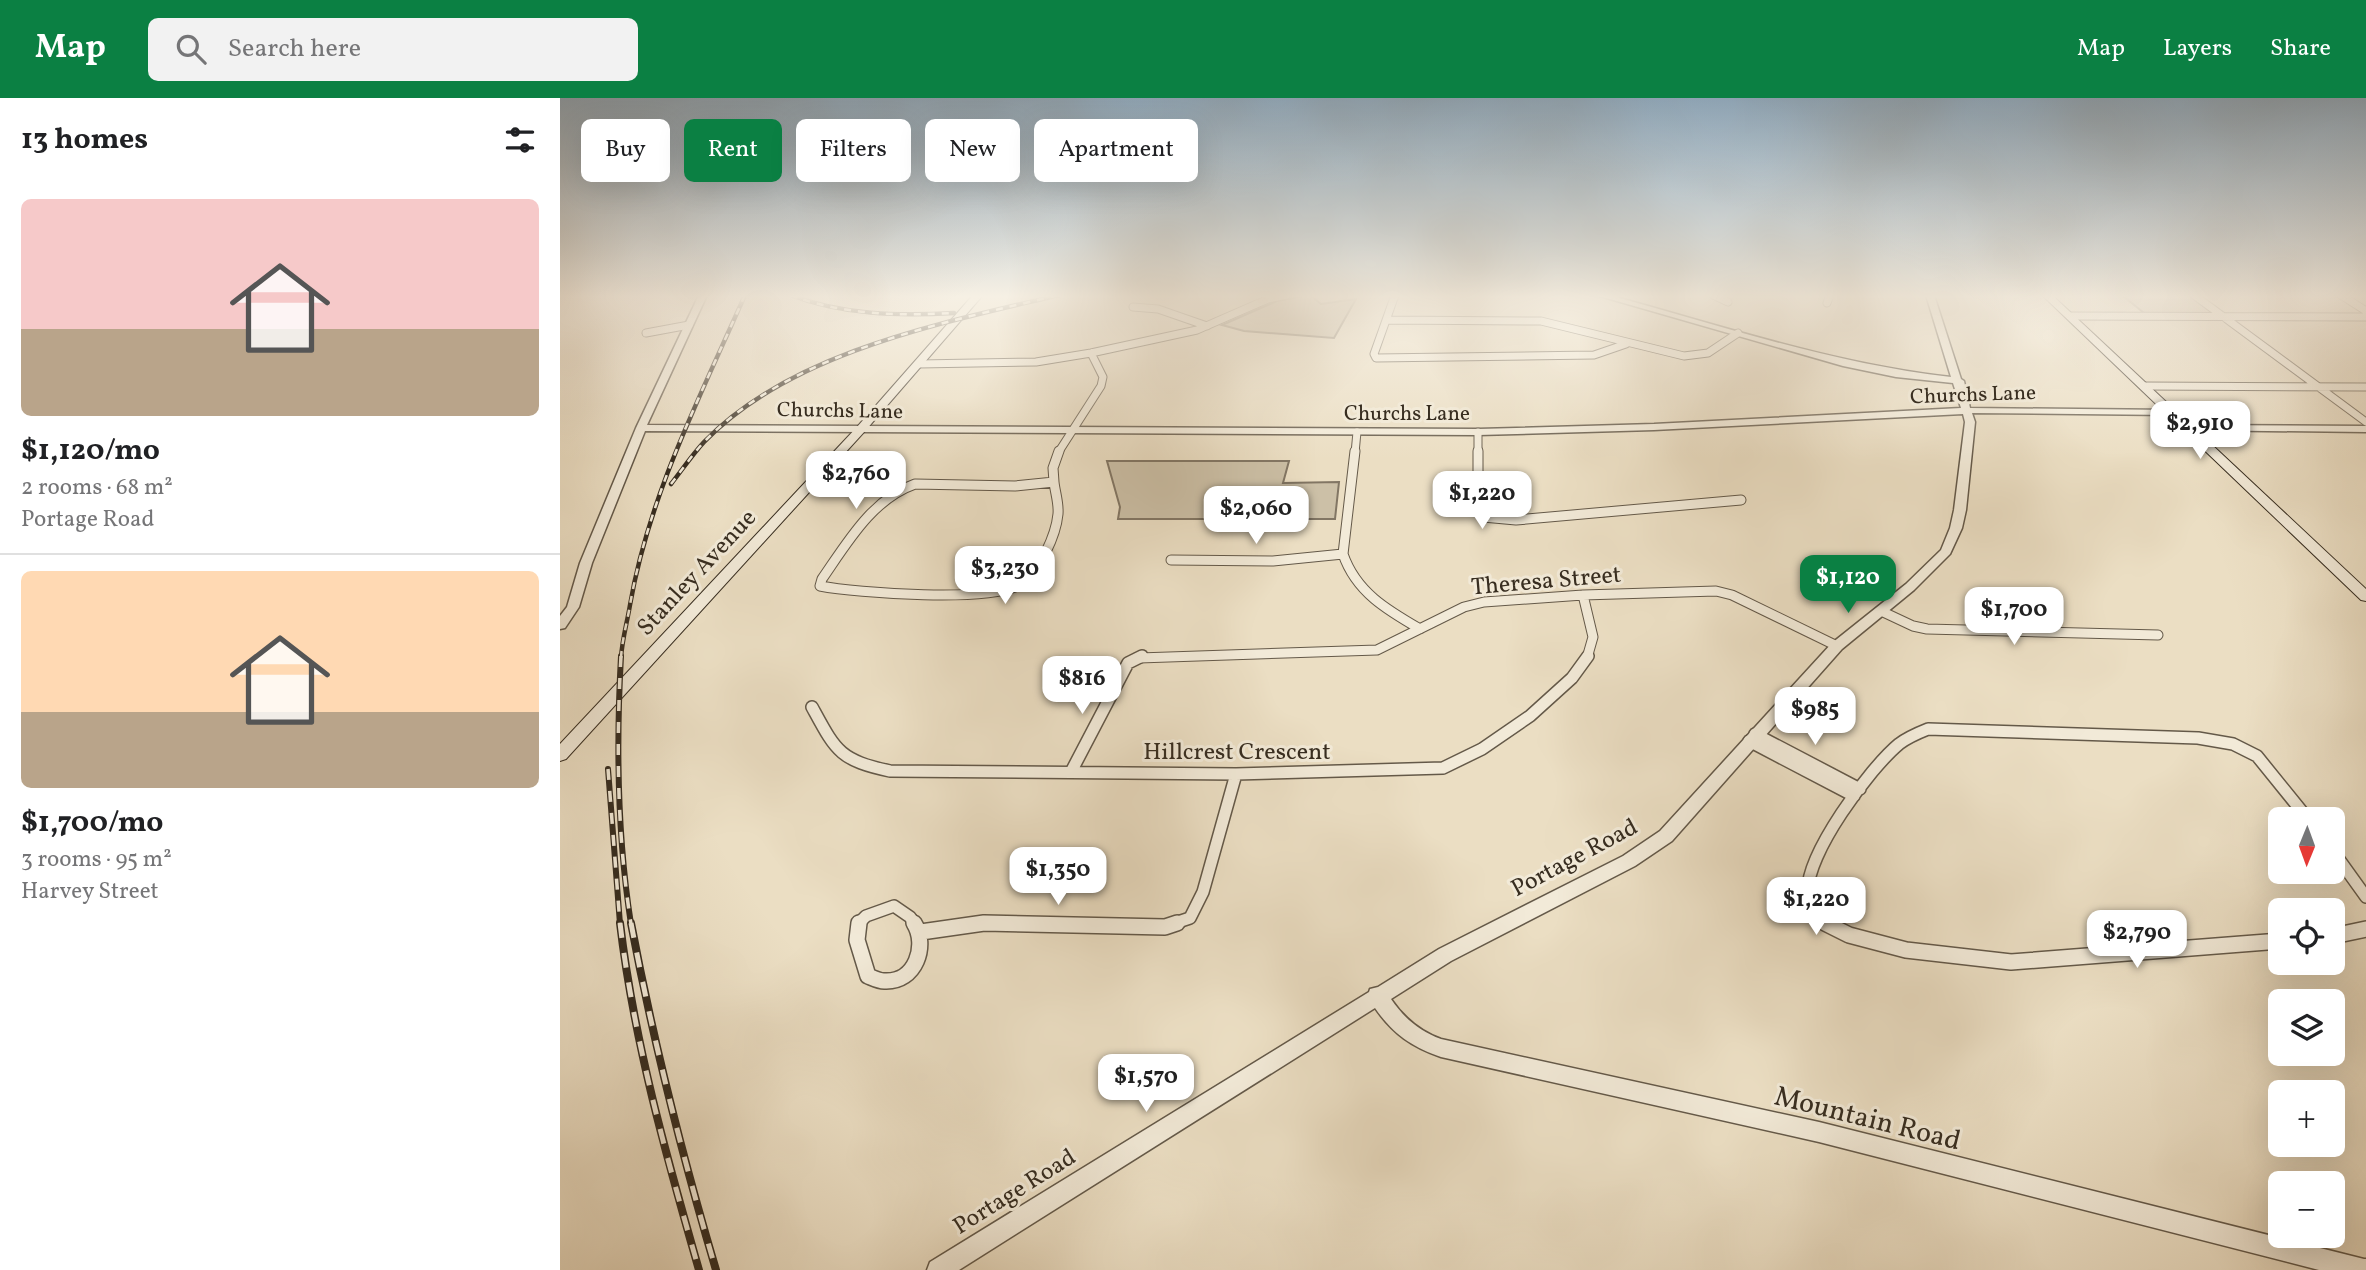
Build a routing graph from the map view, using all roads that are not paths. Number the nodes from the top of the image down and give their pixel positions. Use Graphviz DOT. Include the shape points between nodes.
graph roads {
  1 [pos="677,350"];
  2 [pos="931,350"];
  3 [pos="1105,350"];
  4 [pos="1376,350"];
  5 [pos="1609,350"];
  6 [pos="1650,350"];
  7 [pos="1713,350"];
  8 [pos="1796,350"];
  9 [pos="1948,350"];
  10 [pos="2106,350"];
  11 [pos="2267,350"];
  12 [pos="1091,353"];
  13 [pos="919,364"];
  14 [pos="1959,381"];
  15 [pos="2144,386"];
  16 [pos="2317,387"];
  17 [pos="2366,387"];
  18 [pos="1968,411"];
  19 [pos="2171,412"];
  20 [pos="2366,422"];
  21 [pos="641,428"];
  22 [pos="2188,428"];
  23 [pos="861,429"];
  24 [pos="2366,429"];
  25 [pos="1073,431"];
  26 [pos="1357,432"];
  27 [pos="1478,432"];
  28 [pos="1054,482"];
  29 [pos="1741,500"];
  30 [pos="1343,554"];
  31 [pos="1171,560"];
  32 [pos="1583,595"];
  33 [pos="2366,597"];
  34 [pos="1881,611"];
  35 [pos="560,625"];
  36 [pos="1420,629"];
  37 [pos="2158,635"];
  38 [pos="1837,646"];
  39 [pos="812,707"];
  40 [pos="1752,738"];
  41 [pos="560,755"];
  42 [pos="1071,772"];
  43 [pos="1236,774"];
  44 [pos="1857,793"];
  45 [pos="2298,807"];
  46 [pos="2345,868"];
  47 [pos="2366,897"];
  48 [pos="2366,929"];
  49 [pos="921,932"];
  50 [pos="2345,933"];
  51 [pos="2268,942"];
  52 [pos="1377,995"];
  53 [pos="938,1270"];
  54 [pos="2364,1270"];
  1 -- 21 [label="street"];
  2 -- 13 [label="main road, Stanley Avenue"];
  3 -- 12 [label="street"];
  4 -- 5 [label="street" via="1374,354 1381,358 1594,355"];
  6 -- 7 [label="street" via="1698,355"];
  8 -- 14 [label="street" via="1896,374"];
  9 -- 14 [label="street, Portage Road"];
  10 -- 15 [label="main road"];
  11 -- 16 [label="street"];
  12 -- 13 [label="street" via="1036,362"];
  12 -- 25 [label="street" via="1102,377 1101,386"];
  13 -- 23 [label="main road, Stanley Avenue"];
  14 -- 18 [label="street, Portage Road"];
  15 -- 16 [label="street"];
  15 -- 19 [label="main road"];
  16 -- 17 [label="street"];
  16 -- 20 [label="street"];
  18 -- 19 [label="street, Churchs Lane"];
  18 -- 27 [label="street, Churchs Lane"];
  18 -- 34 [label="street, Portage Road" via="1968,458 1956,528 1946,551"];
  19 -- 22 [label="main road"];
  21 -- 23 [label="street, Churchs Lane"];
  21 -- 35 [label="street" via="573,607"];
  22 -- 24 [label="street"];
  22 -- 33 [label="main road"];
  23 -- 25 [label="street, Churchs Lane"];
  23 -- 41 [label="main road, Stanley Avenue"];
  25 -- 26 [label="street, Churchs Lane"];
  25 -- 28 [label="street" via="1054,464"];
  26 -- 27 [label="street, Churchs Lane"];
  26 -- 30 [label="street"];
  27 -- 29 [label="street" via="1478,510 1483,517 1516,520"];
  28 -- 28 [label="street" via="1059,514 1055,530 1030,576 1019,586 1003,591 820,586 891,493 904,485"];
  30 -- 31 [label="street" via="1273,561"];
  30 -- 36 [label="street" via="1351,578 1361,589"];
  32 -- 36 [label="street, Theresa Street" via="1484,602"];
  32 -- 38 [label="street, Theresa Street" via="1716,591"];
  32 -- 43 [label="street, Hillcrest Crescent" via="1594,640 1587,661 1563,689 1488,747 1461,762 1401,771"];
  34 -- 37 [label="street" via="1927,629"];
  34 -- 38 [label="street, Portage Road"];
  36 -- 42 [label="street, Theresa Street" via="1363,652 1143,656 1128,663"];
  38 -- 40 [label="street, Portage Road"];
  39 -- 42 [label="street, Hillcrest Crescent" via="839,754 855,764 890,771"];
  40 -- 44 [label="street"];
  40 -- 52 [label="street, Portage Road" via="1681,821 1649,850"];
  42 -- 43 [label="street, Hillcrest Crescent"];
  43 -- 49 [label="street" via="1203,892 1190,918 1165,927 984,923"];
  44 -- 45 [label="street" via="1900,742 1928,729 2198,738 2233,744 2257,756"];
  44 -- 51 [label="street" via="1821,846 1807,888 1814,913 1830,927 1858,939 1935,956 2013,962"];
  46 -- 47 [label="street"];
  48 -- 50 [label="street"];
  49 -- 49 [label="street" via="905,911 894,906 866,915 854,938 868,976 878,982 895,981 908,972 921,955"];
  52 -- 53 [label="street, Portage Road"];
  52 -- 54 [label="street, Mountain Road" via="1402,1030 1417,1041 1441,1048 1819,1132"];
}
